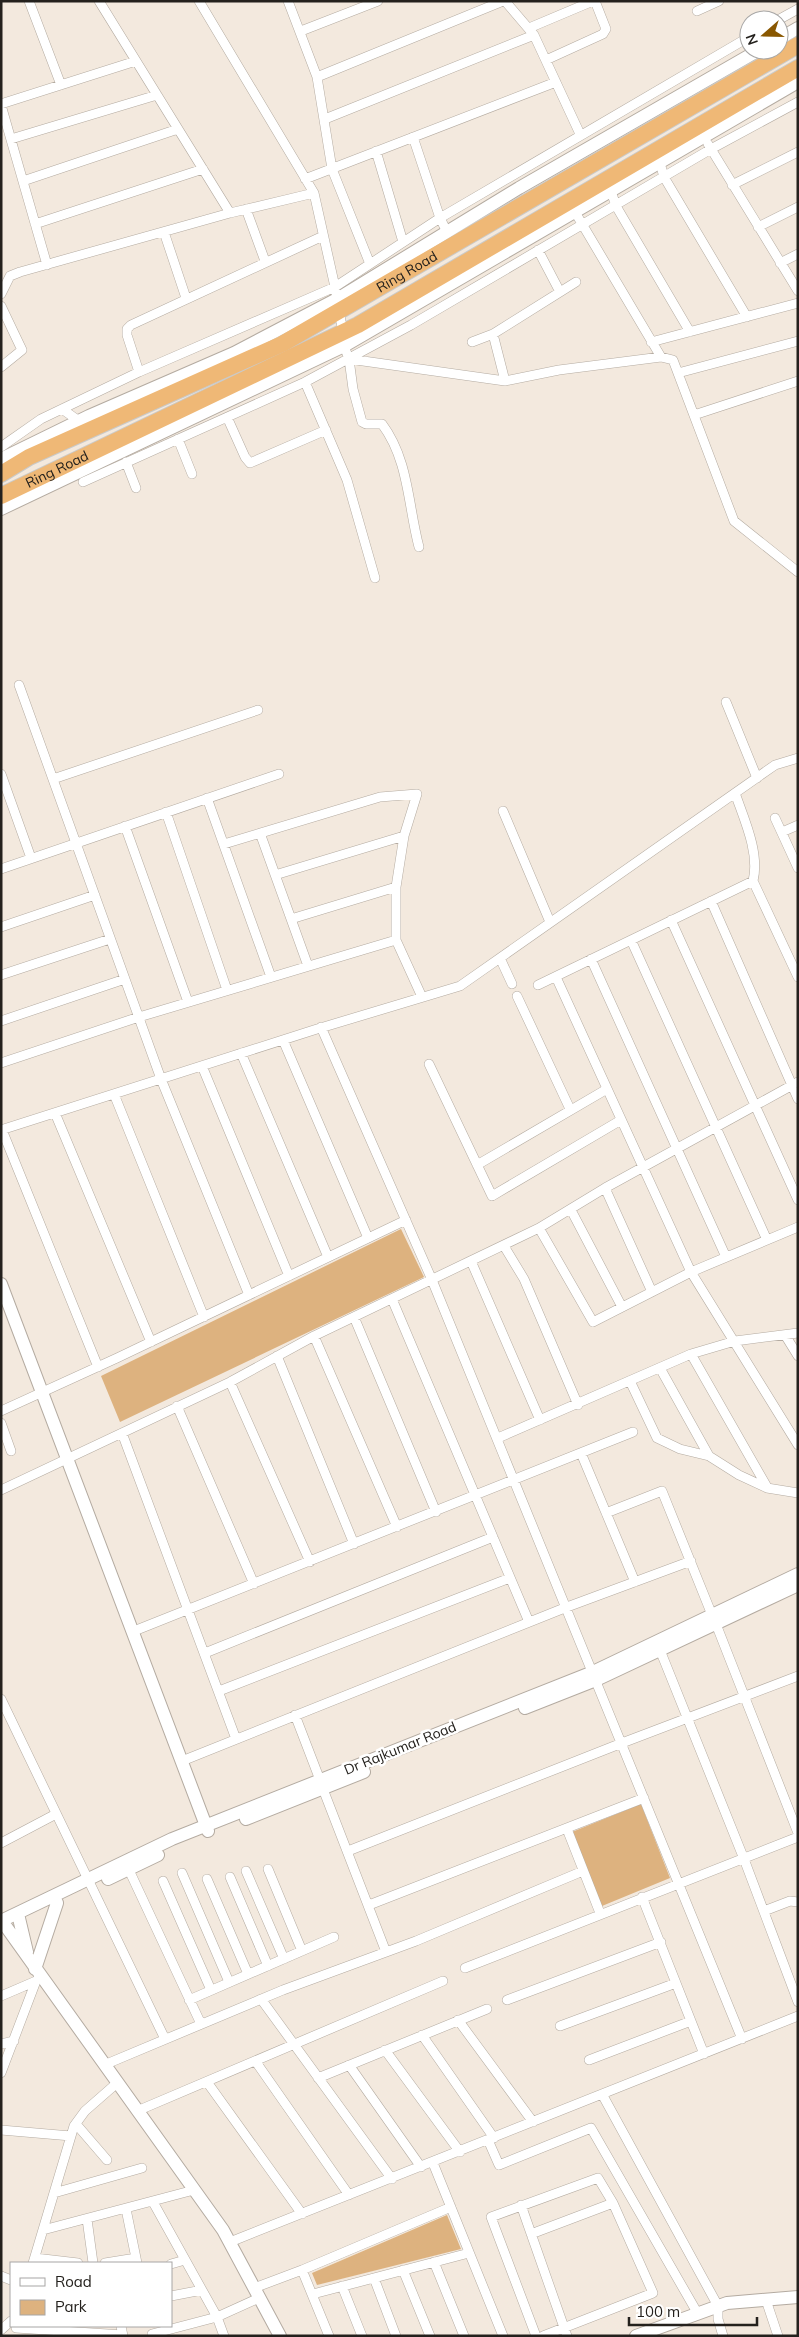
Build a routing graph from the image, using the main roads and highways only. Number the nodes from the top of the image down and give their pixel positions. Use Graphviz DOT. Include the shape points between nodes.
graph roads {
  1 [pos="798,44"];
  2 [pos="798,68"];
  3 [pos="1,474"];
  4 [pos="1,496"];
  1 -- 3 [label="highway, Ring Road" via="337,299 282,344 29,457"];
  2 -- 4 [label="highway, Ring Road" via="344,339"];
}
